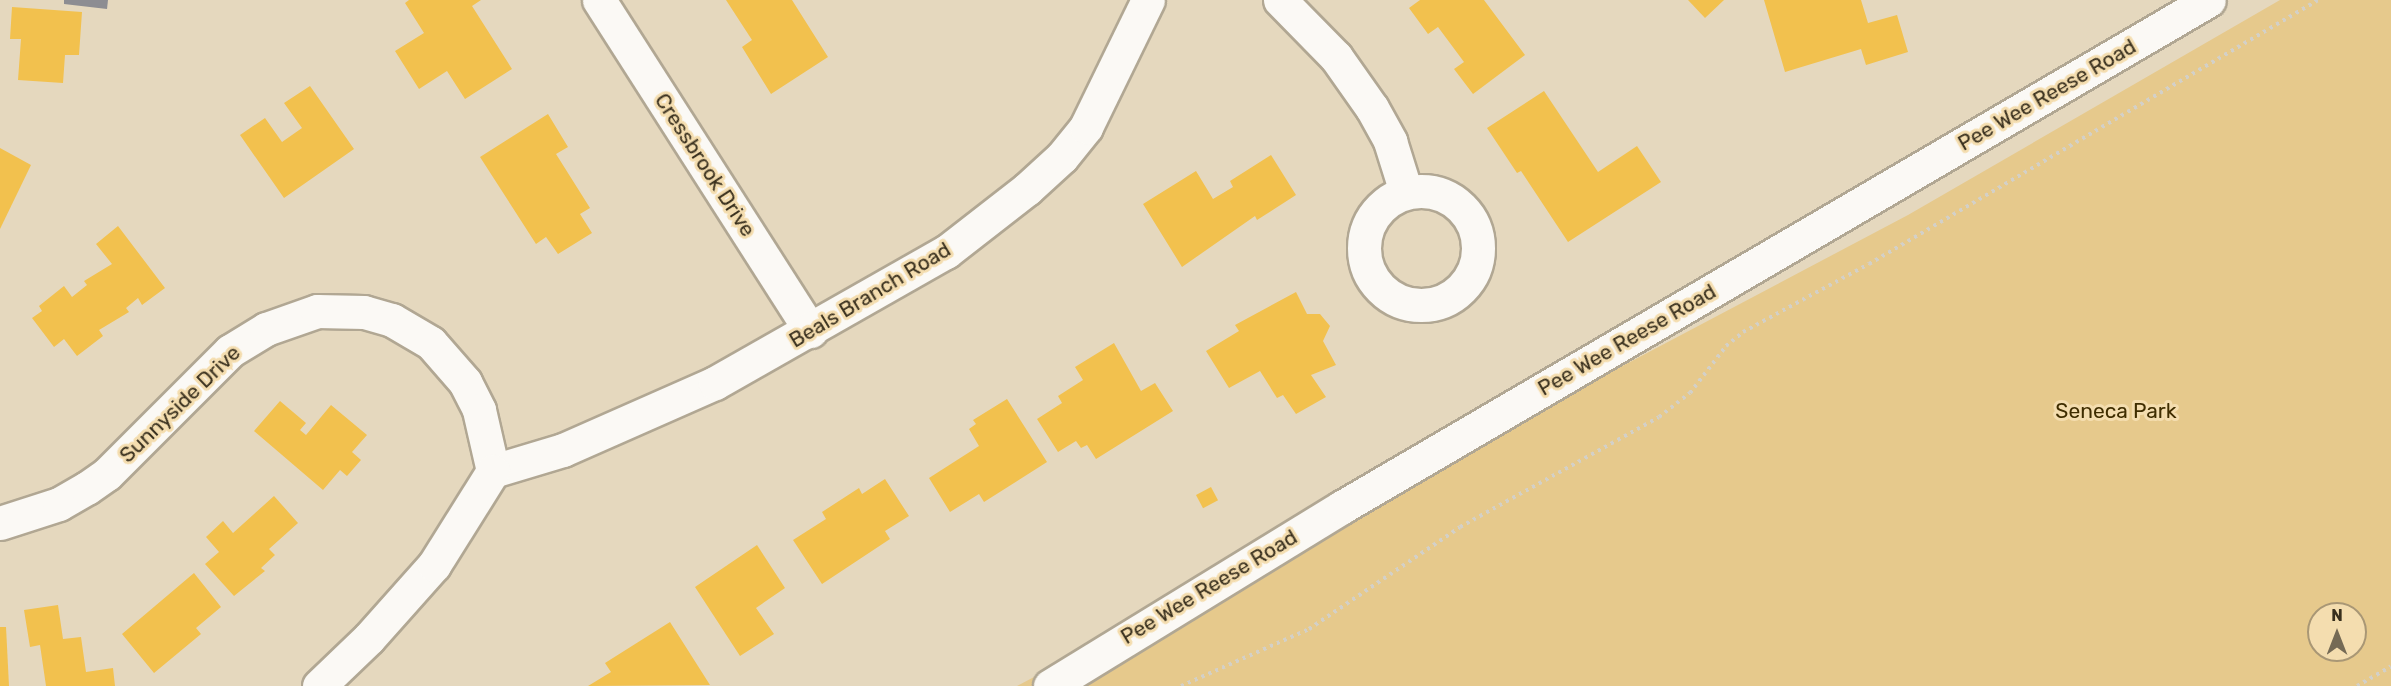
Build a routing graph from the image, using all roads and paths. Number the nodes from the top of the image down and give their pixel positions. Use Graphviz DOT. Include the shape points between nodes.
graph roads {
  1 [pos="599,0"];
  2 [pos="1148,0"];
  3 [pos="1280,0"];
  4 [pos="2209,0"];
  5 [pos="2318,0"];
  6 [pos="1406,192"];
  7 [pos="811,331"];
  8 [pos="493,471"];
  9 [pos="0,523"];
  10 [pos="2391,666"];
  11 [pos="319,686"];
  12 [pos="1050,686"];
  13 [pos="1181,686"];
  14 [pos="2357,686"];
  1 -- 7 [label="street, Cressbrook Drive"];
  2 -- 7 [label="street, Beals Branch Road" via="1102,99 1062,158 946,252"];
  3 -- 6 [label="street" via="1336,57 1372,108 1390,141"];
  4 -- 12 [label="street, Pee Wee Reese Road" via="1352,501"];
  5 -- 13 [label="path" via="1869,264 1743,332 1726,346 1690,393 1659,417 1460,527 1309,629"];
  7 -- 8 [label="street, Beals Branch Road" via="715,383 585,441"];
  8 -- 9 [label="street, Sunnyside Drive" via="479,410 465,382 431,344 392,320 364,312 317,311 266,329 230,351 107,474 87,488 58,504"];
  8 -- 11 [label="street" via="434,565 369,638"];
  10 -- 14 [label="path"];
}
